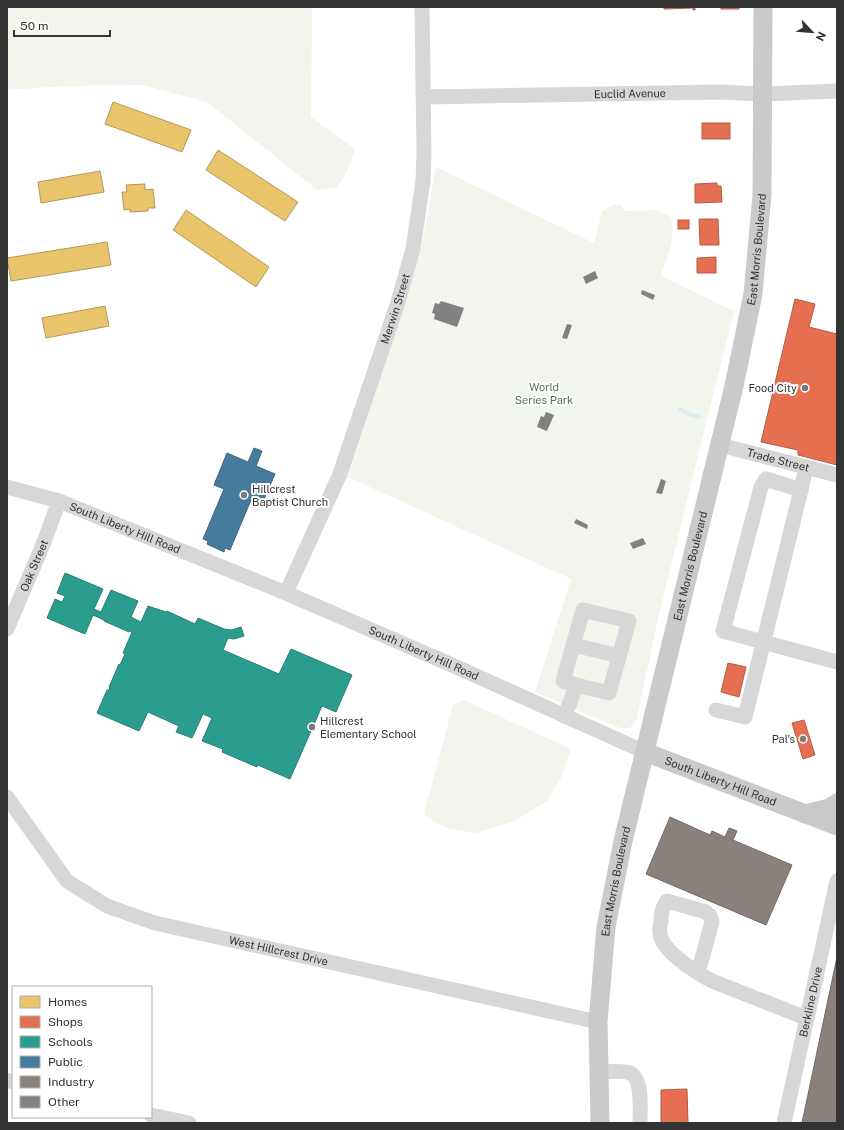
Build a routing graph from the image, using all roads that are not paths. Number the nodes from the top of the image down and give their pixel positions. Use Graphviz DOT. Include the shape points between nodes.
graph roads {
  1 [pos="422,7"];
  2 [pos="763,7"];
  3 [pos="837,91"];
  4 [pos="762,94"];
  5 [pos="424,98"];
  6 [pos="720,445"];
  7 [pos="806,467"];
  8 [pos="837,475"];
  9 [pos="7,487"];
  10 [pos="801,490"];
  11 [pos="59,501"];
  12 [pos="286,593"];
  13 [pos="7,629"];
  14 [pos="763,642"];
  15 [pos="574,645"];
  16 [pos="619,656"];
  17 [pos="837,662"];
  18 [pos="576,684"];
  19 [pos="716,710"];
  20 [pos="564,716"];
  21 [pos="645,752"];
  22 [pos="7,797"];
  23 [pos="837,803"];
  24 [pos="805,814"];
  25 [pos="837,826"];
  26 [pos="837,881"];
  27 [pos="698,973"];
  28 [pos="806,1018"];
  29 [pos="598,1022"];
  30 [pos="599,1072"];
  31 [pos="152,1115"];
  32 [pos="189,1123"];
  33 [pos="600,1123"];
  34 [pos="640,1123"];
  35 [pos="784,1123"];
  1 -- 5 [label="street, Merwin Street"];
  2 -- 4 [label="main road, East Morris Boulevard"];
  3 -- 4 [label="street, Euclid Avenue"];
  4 -- 5 [label="street, Euclid Avenue" via="721,92"];
  4 -- 6 [label="main road, East Morris Boulevard" via="762,195 753,294"];
  5 -- 12 [label="street, Merwin Street" via="423,181 413,249 396,309 340,474"];
  6 -- 7 [label="street, Trade Street"];
  6 -- 21 [label="main road, East Morris Boulevard"];
  7 -- 8 [label="street, Trade Street"];
  7 -- 10 [label="street"];
  9 -- 11 [label="street, South Liberty Hill Road"];
  10 -- 14 [label="street"];
  10 -- 14 [label="street" via="766,479 761,487 723,631"];
  11 -- 12 [label="street, South Liberty Hill Road"];
  11 -- 13 [label="street, Oak Street"];
  12 -- 20 [label="street, South Liberty Hill Road"];
  14 -- 17 [label="street"];
  14 -- 19 [label="street" via="745,717"];
  15 -- 16 [label="street"];
  15 -- 16 [label="street" via="584,610 629,621"];
  15 -- 18 [label="street" via="563,681"];
  16 -- 18 [label="street" via="609,693"];
  18 -- 20 [label="street"];
  20 -- 21 [label="street, South Liberty Hill Road"];
  21 -- 24 [label="main road, South Liberty Hill Road"];
  21 -- 29 [label="main road, East Morris Boulevard" via="623,841 606,927"];
  22 -- 29 [label="street, West Hillcrest Drive" via="67,881 106,906 154,923"];
  23 -- 24 [label="main road" via="829,808"];
  24 -- 25 [label="main road, South Liberty Hill Road"];
  26 -- 28 [label="street, Berkline Drive"];
  27 -- 27 [label="street" via="684,964 664,943 660,934 662,911 667,900 706,912 710,916 712,922"];
  27 -- 28 [label="street"];
  28 -- 35 [label="street, Berkline Drive"];
  29 -- 30 [label="main road, East Morris Boulevard"];
  30 -- 33 [label="main road, East Morris Boulevard"];
  30 -- 34 [label="street" via="630,1072 635,1076 639,1086"];
  31 -- 32 [label="street"];
}
